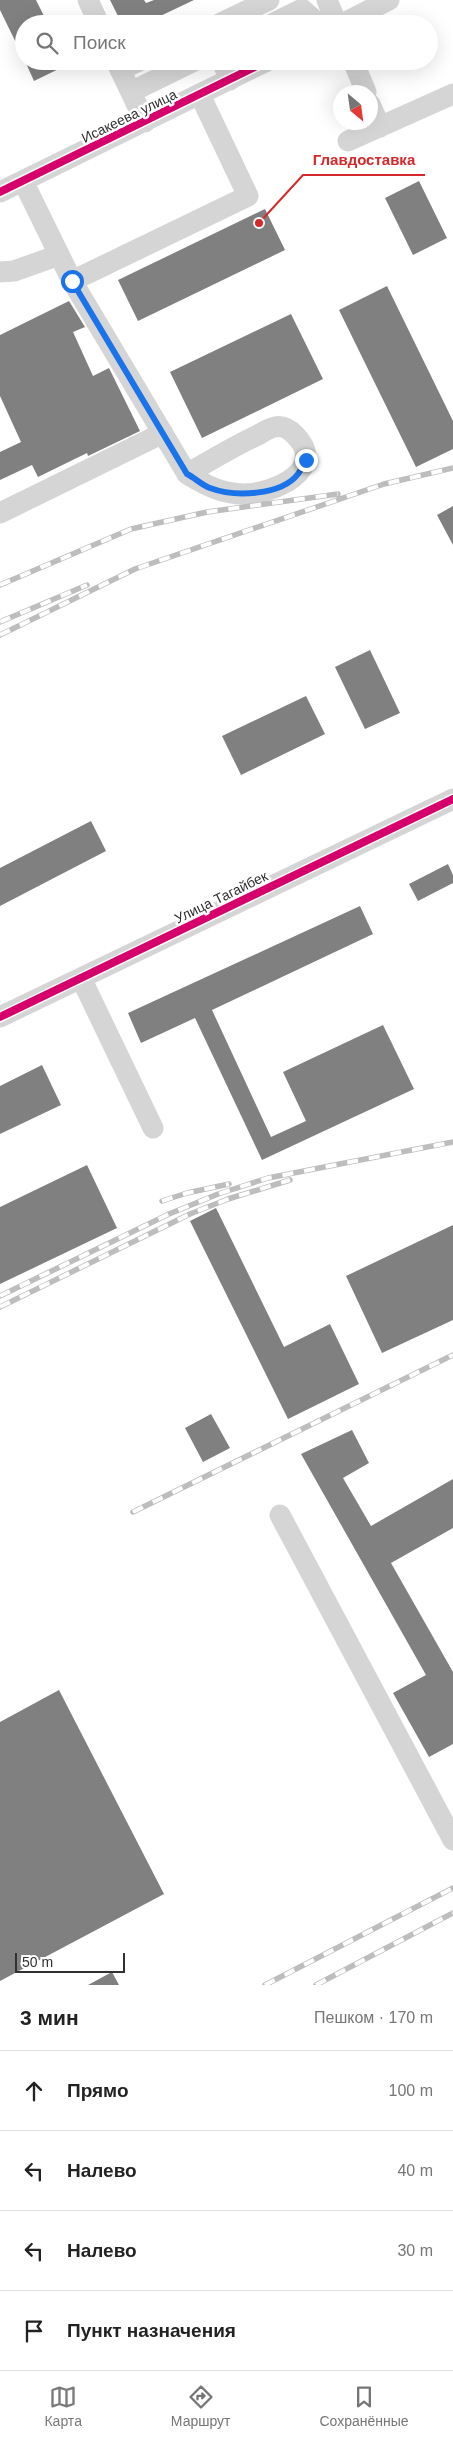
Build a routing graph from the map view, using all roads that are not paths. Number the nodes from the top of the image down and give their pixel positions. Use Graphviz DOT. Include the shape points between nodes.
graph roads {
  1 [pos="88,0"];
  2 [pos="269,0"];
  3 [pos="327,0"];
  4 [pos="390,0"];
  5 [pos="299,5"];
  6 [pos="95,15"];
  7 [pos="238,15"];
  8 [pos="285,15"];
  9 [pos="310,15"];
  10 [pos="333,15"];
  11 [pos="360,15"];
  12 [pos="126,70"];
  13 [pos="176,70"];
  14 [pos="357,70"];
  15 [pos="226,71"];
  16 [pos="363,85"];
  17 [pos="131,92"];
  18 [pos="453,94"];
  19 [pos="200,95"];
  20 [pos="145,122"];
  21 [pos="378,122"];
  22 [pos="380,127"];
  23 [pos="348,141"];
  24 [pos="23,181"];
  25 [pos="0,192"];
  26 [pos="59,255"];
  27 [pos="0,272"];
  28 [pos="72,281"];
  29 [pos="163,433"];
  30 [pos="187,474"];
  31 [pos="0,513"];
  32 [pos="453,799"];
  33 [pos="80,978"];
  34 [pos="0,1017"];
  35 [pos="153,1128"];
  36 [pos="280,1516"];
  37 [pos="453,1840"];
  1 -- 6 [label="street"];
  2 -- 7 [label="street"];
  3 -- 10 [label="street"];
  4 -- 11 [label="street"];
  5 -- 8 [label="street"];
  5 -- 9 [label="street"];
  12 -- 17 [label="street"];
  13 -- 17 [label="street"];
  14 -- 16 [label="street"];
  15 -- 19 [label="street, Исакеева улица"];
  17 -- 20 [label="street"];
  18 -- 22 [label="street"];
  19 -- 20 [label="street, Исакеева улица"];
  19 -- 28 [label="street" via="248,196"];
  20 -- 24 [label="street, Исакеева улица"];
  21 -- 22 [label="street"];
  22 -- 23 [label="street"];
  24 -- 25 [label="street, Исакеева улица"];
  24 -- 26 [label="street"];
  26 -- 27 [label="street"];
  26 -- 28 [label="street"];
  28 -- 29 [label="street"];
  29 -- 30 [label="street"];
  29 -- 31 [label="street"];
  30 -- 30 [label="street" via="276,426 289,428 302,442 306,460 298,475 262,492 226,492 210,488"];
  32 -- 33 [label="street, Улица Тагайбек"];
  33 -- 34 [label="street, Улица Тагайбек"];
  33 -- 35 [label="street"];
  36 -- 37 [label="street"];
}
